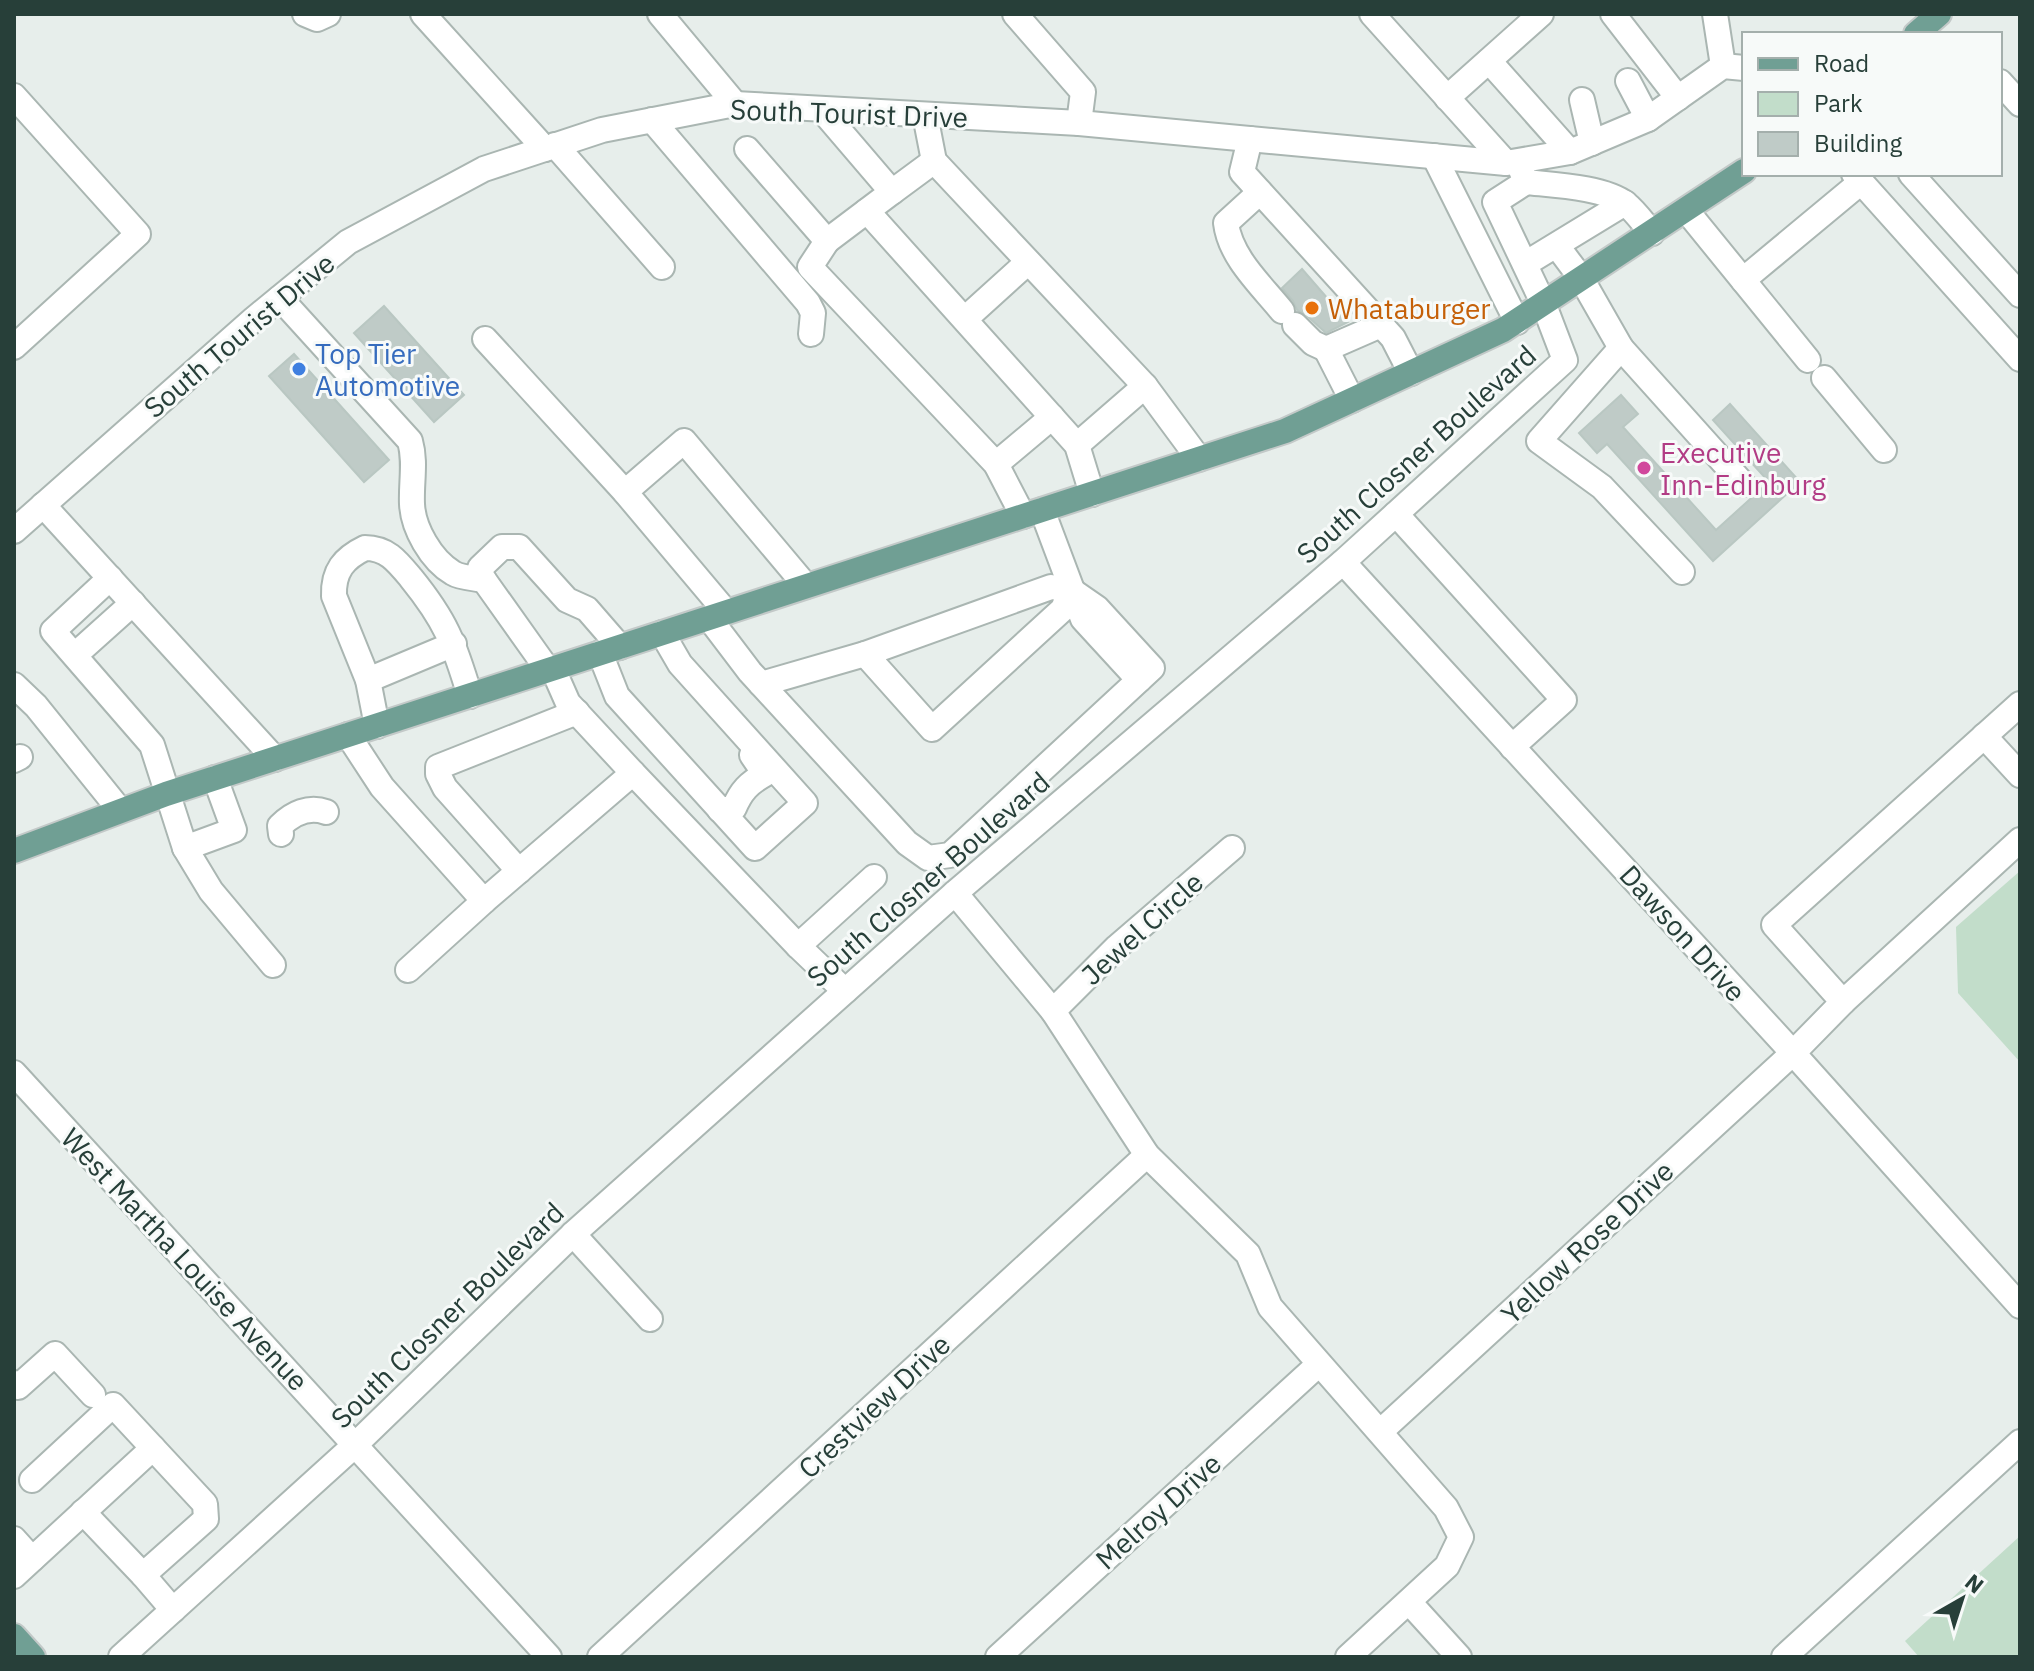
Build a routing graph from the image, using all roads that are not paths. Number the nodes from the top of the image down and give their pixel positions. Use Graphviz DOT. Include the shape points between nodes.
graph roads {
  1 [pos="305,14"];
  2 [pos="328,14"];
  3 [pos="423,14"];
  4 [pos="660,14"];
  5 [pos="1015,14"];
  6 [pos="1372,14"];
  7 [pos="1541,14"];
  8 [pos="1613,14"];
  9 [pos="1715,14"];
  10 [pos="1489,61"];
  11 [pos="1733,67"];
  12 [pos="1628,81"];
  13 [pos="2002,84"];
  14 [pos="14,96"];
  15 [pos="1447,98"];
  16 [pos="1678,98"];
  17 [pos="1582,100"];
  18 [pos="735,104"];
  19 [pos="2020,104"];
  20 [pos="821,109"];
  21 [pos="925,115"];
  22 [pos="1648,119"];
  23 [pos="652,120"];
  24 [pos="1079,123"];
  25 [pos="1250,139"];
  26 [pos="550,147"];
  27 [pos="1581,148"];
  28 [pos="747,149"];
  29 [pos="1434,156"];
  30 [pos="934,161"];
  31 [pos="1516,169"];
  32 [pos="1742,172"];
  33 [pos="1913,176"];
  34 [pos="1858,178"];
  35 [pos="892,192"];
  36 [pos="1260,192"];
  37 [pos="1625,203"];
  38 [pos="1937,203"];
  39 [pos="1686,210"];
  40 [pos="867,211"];
  41 [pos="1906,232"];
  42 [pos="1652,233"];
  43 [pos="827,241"];
  44 [pos="1557,246"];
  45 [pos="1028,262"];
  46 [pos="1525,264"];
  47 [pos="662,267"];
  48 [pos="2001,275"];
  49 [pos="1581,278"];
  50 [pos="1743,280"];
  51 [pos="2020,295"];
  52 [pos="280,298"];
  53 [pos="1968,303"];
  54 [pos="1544,305"];
  55 [pos="965,319"];
  56 [pos="1517,322"];
  57 [pos="1381,325"];
  58 [pos="811,334"];
  59 [pos="485,339"];
  60 [pos="14,347"];
  61 [pos="1621,348"];
  62 [pos="1326,349"];
  63 [pos="2020,359"];
  64 [pos="1411,373"];
  65 [pos="1145,386"];
  66 [pos="1352,400"];
  67 [pos="1052,417"];
  68 [pos="1077,445"];
  69 [pos="1884,450"];
  70 [pos="1199,459"];
  71 [pos="996,464"];
  72 [pos="1743,484"];
  73 [pos="625,492"];
  74 [pos="1092,494"];
  75 [pos="43,505"];
  76 [pos="1033,513"];
  77 [pos="1396,514"];
  78 [pos="14,531"];
  79 [pos="1343,562"];
  80 [pos="1682,572"];
  81 [pos="110,578"];
  82 [pos="484,580"];
  83 [pos="806,586"];
  84 [pos="1071,590"];
  85 [pos="133,603"];
  86 [pos="718,615"];
  87 [pos="662,633"];
  88 [pos="454,644"];
  89 [pos="610,650"];
  90 [pos="865,654"];
  91 [pos="75,655"];
  92 [pos="550,670"];
  93 [pos="1146,674"];
  94 [pos="368,680"];
  95 [pos="761,684"];
  96 [pos="14,685"];
  97 [pos="701,687"];
  98 [pos="470,696"];
  99 [pos="1181,700"];
  100 [pos="2020,704"];
  101 [pos="577,712"];
  102 [pos="377,726"];
  103 [pos="348,735"];
  104 [pos="1984,736"];
  105 [pos="1512,747"];
  106 [pos="275,759"];
  107 [pos="633,773"];
  108 [pos="2020,775"];
  109 [pos="215,778"];
  110 [pos="166,794"];
  111 [pos="119,809"];
  112 [pos="727,809"];
  113 [pos="326,812"];
  114 [pos="281,834"];
  115 [pos="2020,840"];
  116 [pos="185,848"];
  117 [pos="755,848"];
  118 [pos="1232,848"];
  119 [pos="14,851"];
  120 [pos="519,871"];
  121 [pos="728,871"];
  122 [pos="874,877"];
  123 [pos="955,893"];
  124 [pos="484,901"];
  125 [pos="798,946"];
  126 [pos="273,965"];
  127 [pos="408,970"];
  128 [pos="845,991"];
  129 [pos="1843,1002"];
  130 [pos="1053,1011"];
  131 [pos="1793,1053"];
  132 [pos="14,1073"];
  133 [pos="1147,1155"];
  134 [pos="573,1234"];
  135 [pos="2020,1306"];
  136 [pos="650,1319"];
  137 [pos="1319,1364"];
  138 [pos="15,1387"];
  139 [pos="93,1395"];
  140 [pos="1381,1431"];
  141 [pos="2020,1442"];
  142 [pos="355,1445"];
  143 [pos="153,1448"];
  144 [pos="32,1480"];
  145 [pos="83,1512"];
  146 [pos="14,1539"];
  147 [pos="32,1559"];
  148 [pos="143,1575"];
  149 [pos="14,1576"];
  150 [pos="1409,1602"];
  151 [pos="173,1610"];
  152 [pos="14,1636"];
  153 [pos="33,1657"];
  154 [pos="121,1657"];
  155 [pos="549,1657"];
  156 [pos="600,1657"];
  157 [pos="998,1657"];
  158 [pos="1348,1657"];
  159 [pos="1459,1657"];
  160 [pos="1784,1657"];
  1 -- 2 [label="street" via="317,19"];
  3 -- 26 [label="street"];
  4 -- 18 [label="street"];
  5 -- 24 [label="street" via="1083,92"];
  6 -- 15 [label="street"];
  7 -- 10 [label="street"];
  8 -- 16 [label="street"];
  9 -- 11 [label="street"];
  10 -- 15 [label="street"];
  10 -- 27 [label="street"];
  11 -- 16 [label="street, South Tourist Drive"];
  12 -- 22 [label="street"];
  13 -- 19 [label="street"];
  14 -- 60 [label="street" via="138,234"];
  15 -- 31 [label="street"];
  16 -- 22 [label="street, South Tourist Drive"];
  17 -- 27 [label="street"];
  18 -- 20 [label="street, South Tourist Drive"];
  18 -- 23 [label="street, South Tourist Drive"];
  20 -- 21 [label="street, South Tourist Drive"];
  20 -- 35 [label="street"];
  21 -- 24 [label="street, South Tourist Drive"];
  21 -- 30 [label="street"];
  22 -- 27 [label="street, South Tourist Drive"];
  23 -- 26 [label="street, South Tourist Drive"];
  23 -- 58 [label="street" via="808,303 813,313"];
  24 -- 25 [label="street, South Tourist Drive"];
  25 -- 29 [label="street, South Tourist Drive"];
  25 -- 36 [label="street" via="1242,172"];
  26 -- 47 [label="street"];
  26 -- 52 [label="street, South Tourist Drive" via="484,169 348,242"];
  27 -- 31 [label="street, South Tourist Drive"];
  28 -- 43 [label="street"];
  29 -- 31 [label="street, South Tourist Drive"];
  29 -- 56 [label="street"];
  30 -- 35 [label="street"];
  30 -- 45 [label="street"];
  31 -- 37 [label="street"];
  31 -- 46 [label="street" via="1495,202"];
  32 -- 39 [label="main road, South Closner Boulevard"];
  33 -- 38 [label="street"];
  34 -- 41 [label="street"];
  34 -- 50 [label="street"];
  35 -- 40 [label="street"];
  36 -- 57 [label="street"];
  36 -- 62 [label="street" via="1226,223 1228,240 1289,318"];
  37 -- 42 [label="street"];
  37 -- 44 [label="street"];
  38 -- 41 [label="street"];
  38 -- 48 [label="street"];
  39 -- 42 [label="main road, South Closner Boulevard"];
  39 -- 50 [label="street"];
  40 -- 43 [label="street"];
  40 -- 55 [label="street"];
  41 -- 53 [label="street"];
  42 -- 49 [label="main road, South Closner Boulevard"];
  43 -- 71 [label="street" via="810,267"];
  44 -- 46 [label="street"];
  44 -- 49 [label="street"];
  45 -- 55 [label="street"];
  45 -- 65 [label="street"];
  46 -- 54 [label="street"];
  48 -- 51 [label="street"];
  48 -- 53 [label="street"];
  49 -- 54 [label="main road, South Closner Boulevard"];
  49 -- 61 [label="street"];
  50 -- 69 [label="street"];
  52 -- 75 [label="street, South Tourist Drive"];
  52 -- 82 [label="street" via="410,441 414,519 434,554 454,574"];
  53 -- 63 [label="street"];
  54 -- 56 [label="main road"];
  54 -- 77 [label="street, South Closner Boulevard" via="1565,360"];
  55 -- 67 [label="street"];
  56 -- 64 [label="main road"];
  57 -- 62 [label="street"];
  57 -- 64 [label="street"];
  59 -- 73 [label="street"];
  61 -- 72 [label="street"];
  61 -- 80 [label="street" via="1539,441 1602,487"];
  62 -- 66 [label="street"];
  64 -- 66 [label="main road"];
  65 -- 68 [label="street"];
  65 -- 70 [label="street"];
  66 -- 70 [label="main road" via="1285,431"];
  67 -- 68 [label="street"];
  67 -- 71 [label="street"];
  68 -- 74 [label="street"];
  70 -- 74 [label="main road"];
  71 -- 76 [label="street"];
  73 -- 83 [label="street" via="684,441"];
  73 -- 86 [label="street"];
  74 -- 76 [label="main road"];
  75 -- 78 [label="street, South Tourist Drive"];
  75 -- 81 [label="street"];
  76 -- 83 [label="main road"];
  76 -- 84 [label="street"];
  77 -- 79 [label="street, South Closner Boulevard"];
  77 -- 105 [label="street" via="1564,700"];
  79 -- 99 [label="street, South Closner Boulevard"];
  79 -- 105 [label="street, Dawson Drive"];
  81 -- 85 [label="street"];
  81 -- 91 [label="street" via="53,631"];
  82 -- 89 [label="street" via="480,568 502,547 519,547 567,600 587,609"];
  82 -- 92 [label="street"];
  83 -- 86 [label="main road"];
  84 -- 90 [label="street" via="1051,587"];
  84 -- 90 [label="street" via="1063,609 932,729"];
  84 -- 93 [label="street" via="1083,619"];
  85 -- 91 [label="street"];
  85 -- 106 [label="street"];
  86 -- 87 [label="main road"];
  86 -- 95 [label="street"];
  87 -- 89 [label="main road"];
  87 -- 97 [label="street"];
  88 -- 94 [label="street"];
  88 -- 94 [label="street" via="435,607 396,560 388,552 365,548 346,559 333,581 334,596"];
  88 -- 98 [label="street"];
  89 -- 92 [label="main road"];
  89 -- 112 [label="street" via="617,696"];
  90 -- 95 [label="street"];
  91 -- 110 [label="street" via="152,745"];
  92 -- 98 [label="main road"];
  92 -- 101 [label="street"];
  93 -- 95 [label="street" via="950,855 928,858 907,843"];
  93 -- 99 [label="street"];
  94 -- 102 [label="street"];
  96 -- 111 [label="street"];
  97 -- 112 [label="street" via="712,711 765,774 749,783"];
  97 -- 117 [label="street" via="805,803"];
  98 -- 102 [label="main road"];
  99 -- 123 [label="street, South Closner Boulevard"];
  100 -- 104 [label="street"];
  101 -- 107 [label="street"];
  101 -- 120 [label="street" via="438,767 445,788"];
  102 -- 103 [label="main road"];
  103 -- 106 [label="main road"];
  103 -- 124 [label="street" via="382,787"];
  104 -- 108 [label="street"];
  104 -- 129 [label="street" via="1774,925"];
  105 -- 131 [label="street, Dawson Drive"];
  106 -- 109 [label="main road"];
  107 -- 120 [label="street"];
  107 -- 121 [label="street"];
  109 -- 110 [label="main road"];
  109 -- 116 [label="street" via="234,830"];
  110 -- 111 [label="main road"];
  110 -- 116 [label="street"];
  111 -- 119 [label="main road"];
  112 -- 117 [label="street"];
  113 -- 114 [label="street" via="314,808 289,817 280,826"];
  115 -- 129 [label="street, Yellow Rose Drive"];
  116 -- 126 [label="street" via="211,891"];
  117 -- 121 [label="street"];
  118 -- 130 [label="street, Jewel Circle" via="1117,947"];
  120 -- 124 [label="street"];
  121 -- 125 [label="street"];
  122 -- 125 [label="street"];
  123 -- 128 [label="street, South Closner Boulevard"];
  123 -- 130 [label="street"];
  124 -- 127 [label="street"];
  125 -- 128 [label="street"];
  128 -- 134 [label="street, South Closner Boulevard"];
  129 -- 131 [label="street, Yellow Rose Drive"];
  130 -- 133 [label="street"];
  131 -- 135 [label="street, Dawson Drive"];
  131 -- 140 [label="street, Yellow Rose Drive"];
  132 -- 142 [label="street, West Martha Louise Avenue"];
  133 -- 137 [label="street" via="1248,1254 1270,1307"];
  133 -- 156 [label="street, Crestview Drive"];
  134 -- 136 [label="street"];
  134 -- 142 [label="street, South Closner Boulevard"];
  137 -- 140 [label="street"];
  137 -- 157 [label="street, Melroy Drive"];
  138 -- 139 [label="street" via="55,1354"];
  140 -- 150 [label="street" via="1446,1508 1461,1537 1447,1566"];
  141 -- 160 [label="street"];
  142 -- 151 [label="street, South Closner Boulevard"];
  142 -- 155 [label="street, West Martha Louise Avenue"];
  143 -- 144 [label="street" via="113,1405"];
  143 -- 145 [label="street"];
  143 -- 148 [label="street" via="205,1504 206,1519"];
  145 -- 147 [label="street"];
  145 -- 148 [label="street"];
  146 -- 147 [label="street"];
  147 -- 149 [label="street"];
  148 -- 151 [label="street"];
  150 -- 158 [label="street"];
  150 -- 159 [label="street"];
  151 -- 154 [label="street, South Closner Boulevard"];
  152 -- 153 [label="main road"];
}
